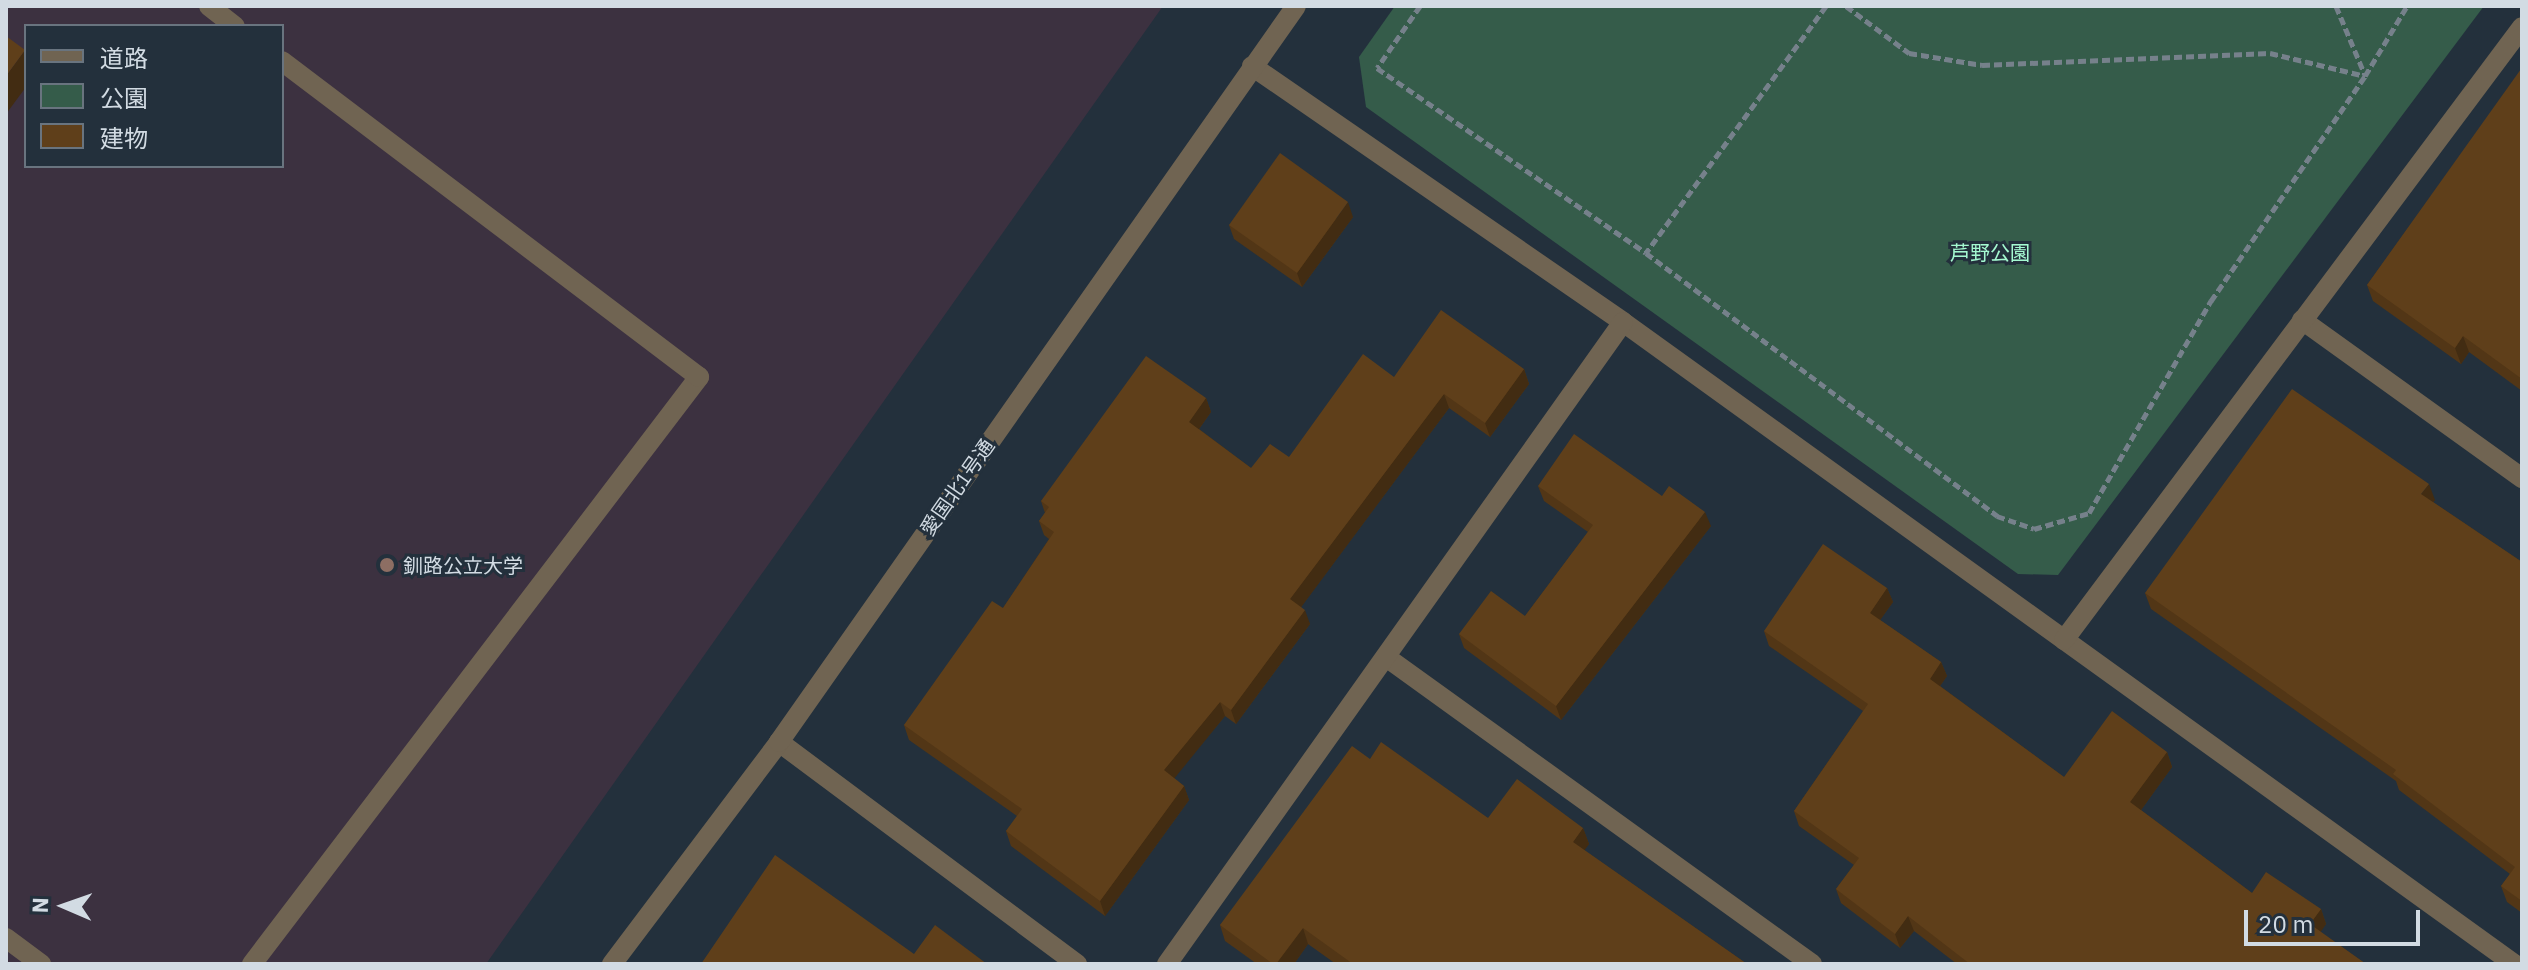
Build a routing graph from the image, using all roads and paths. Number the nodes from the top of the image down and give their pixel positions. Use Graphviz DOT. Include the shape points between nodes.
graph roads {
  1 [pos="209,6"];
  2 [pos="1296,6"];
  3 [pos="1420,6"];
  4 [pos="1826,6"];
  5 [pos="1846,6"];
  6 [pos="2336,6"];
  7 [pos="2407,6"];
  8 [pos="232,24"];
  9 [pos="2522,27"];
  10 [pos="284,63"];
  11 [pos="1252,66"];
  12 [pos="2365,76"];
  13 [pos="1646,253"];
  14 [pos="2302,320"];
  15 [pos="1623,322"];
  16 [pos="2522,478"];
  17 [pos="2064,640"];
  18 [pos="1386,657"];
  19 [pos="779,742"];
  20 [pos="6,938"];
  21 [pos="41,964"];
  22 [pos="252,964"];
  23 [pos="612,964"];
  24 [pos="1077,964"];
  25 [pos="1167,964"];
  26 [pos="1812,964"];
  27 [pos="2514,964"];
  1 -- 8 [label="street"];
  2 -- 11 [label="street, 愛国北1号通"];
  3 -- 13 [label="path" via="1377,68"];
  4 -- 13 [label="path"];
  5 -- 12 [label="path" via="1909,53 1982,65 2270,53"];
  6 -- 12 [label="path"];
  7 -- 12 [label="path"];
  9 -- 14 [label="street"];
  10 -- 22 [label="street" via="699,377"];
  11 -- 15 [label="street"];
  11 -- 19 [label="street, 愛国北1号通"];
  12 -- 13 [label="path" via="2211,301 2089,513 2034,529 1997,516"];
  14 -- 16 [label="street"];
  14 -- 17 [label="street"];
  15 -- 17 [label="street"];
  15 -- 18 [label="street"];
  17 -- 27 [label="street"];
  18 -- 25 [label="street"];
  18 -- 26 [label="street"];
  19 -- 23 [label="street, 愛国北1号通"];
  19 -- 24 [label="street"];
  20 -- 21 [label="street"];
}
